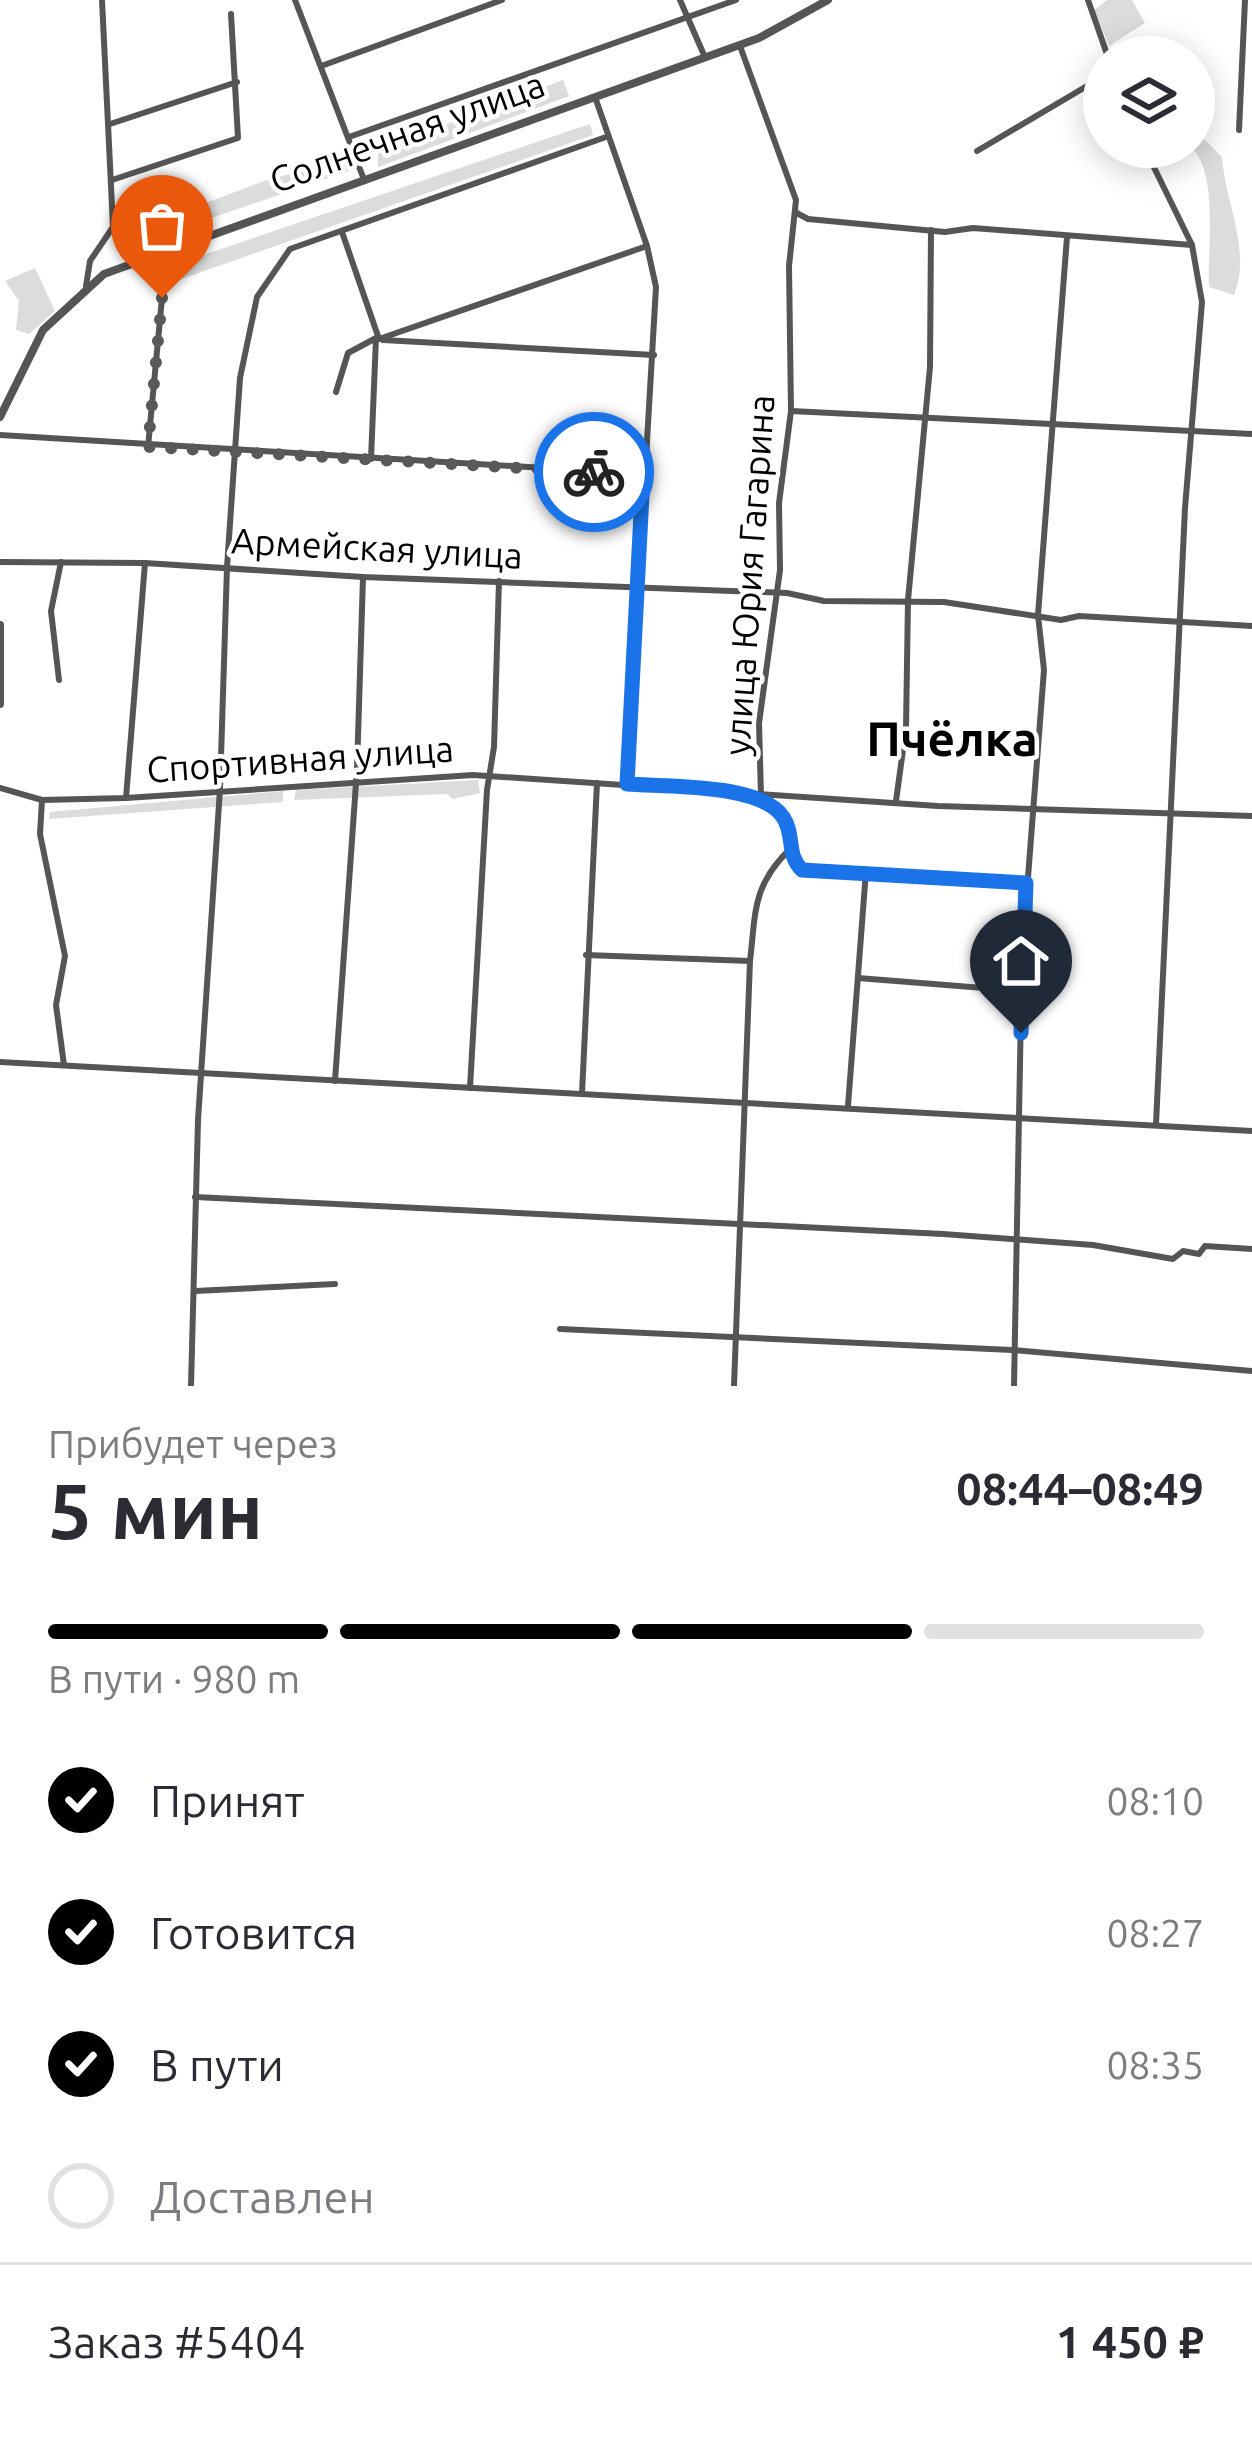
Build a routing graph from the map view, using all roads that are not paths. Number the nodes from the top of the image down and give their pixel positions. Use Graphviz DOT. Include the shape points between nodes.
graph roads {
  1 [pos="102,0"];
  2 [pos="295,0"];
  3 [pos="502,0"];
  4 [pos="680,0"];
  5 [pos="736,0"];
  6 [pos="828,0"];
  7 [pos="1098,0"];
  8 [pos="1245,0"];
  9 [pos="1089,2"];
  10 [pos="231,14"];
  11 [pos="688,20"];
  12 [pos="1101,36"];
  13 [pos="739,43"];
  14 [pos="704,55"];
  15 [pos="1241,59"];
  16 [pos="1252,60"];
  17 [pos="324,65"];
  18 [pos="237,82"];
  19 [pos="1083,88"];
  20 [pos="595,94"];
  21 [pos="110,124"];
  22 [pos="1239,130"];
  23 [pos="607,136"];
  24 [pos="349,137"];
  25 [pos="977,151"];
  26 [pos="1154,168"];
  27 [pos="363,176"];
  28 [pos="112,180"];
  29 [pos="795,212"];
  30 [pos="931,230"];
  31 [pos="342,232"];
  32 [pos="1067,237"];
  33 [pos="1192,245"];
  34 [pos="647,246"];
  35 [pos="159,277"];
  36 [pos="86,286"];
  37 [pos="378,339"];
  38 [pos="655,355"];
  39 [pos="336,392"];
  40 [pos="791,411"];
  41 [pos="0,417"];
  42 [pos="925,419"];
  43 [pos="1055,422"];
  44 [pos="1192,429"];
  45 [pos="1252,434"];
  46 [pos="0,435"];
  47 [pos="148,447"];
  48 [pos="236,450"];
  49 [pos="371,459"];
  50 [pos="643,475"];
  51 [pos="0,562"];
  52 [pos="61,562"];
  53 [pos="146,563"];
  54 [pos="227,567"];
  55 [pos="363,578"];
  56 [pos="499,581"];
  57 [pos="639,588"];
  58 [pos="778,593"];
  59 [pos="908,600"];
  60 [pos="1038,615"];
  61 [pos="1180,622"];
  62 [pos="0,625"];
  63 [pos="1252,626"];
  64 [pos="59,680"];
  65 [pos="0,704"];
  66 [pos="489,776"];
  67 [pos="353,780"];
  68 [pos="597,783"];
  69 [pos="627,784"];
  70 [pos="0,788"];
  71 [pos="220,789"];
  72 [pos="761,796"];
  73 [pos="126,798"];
  74 [pos="42,800"];
  75 [pos="896,801"];
  76 [pos="1033,809"];
  77 [pos="1174,812"];
  78 [pos="1252,816"];
  79 [pos="790,849"];
  80 [pos="866,871"];
  81 [pos="1026,883"];
  82 [pos="586,955"];
  83 [pos="749,962"];
  84 [pos="859,978"];
  85 [pos="1022,991"];
  86 [pos="0,1062"];
  87 [pos="64,1065"];
  88 [pos="200,1076"];
  89 [pos="335,1082"];
  90 [pos="470,1088"];
  91 [pos="581,1094"];
  92 [pos="743,1101"];
  93 [pos="848,1106"];
  94 [pos="1019,1116"];
  95 [pos="1156,1124"];
  96 [pos="1252,1131"];
  97 [pos="195,1197"];
  98 [pos="737,1222"];
  99 [pos="1013,1243"];
  100 [pos="1252,1249"];
  101 [pos="335,1284"];
  102 [pos="195,1291"];
  103 [pos="560,1329"];
  104 [pos="734,1338"];
  105 [pos="1012,1350"];
  106 [pos="1252,1371"];
  107 [pos="191,1386"];
  108 [pos="734,1386"];
  109 [pos="1014,1386"];
  1 -- 21 [label="street"];
  2 -- 17 [label="street"];
  3 -- 17 [label="street"];
  4 -- 11 [label="street"];
  5 -- 11 [label="street"];
  6 -- 13 [label="street, Солнечная улица" via="780,30"];
  7 -- 9 [label="street"];
  8 -- 15 [label="street"];
  9 -- 12 [label="street"];
  10 -- 18 [label="street"];
  11 -- 14 [label="street"];
  11 -- 24 [label="street"];
  13 -- 14 [label="street, Солнечная улица"];
  13 -- 29 [label="street, улица Юрия Гагарина" via="790,175"];
  14 -- 20 [label="street, Солнечная улица"];
  15 -- 16 [label="street"];
  15 -- 22 [label="street"];
  17 -- 24 [label="street"];
  18 -- 21 [label="street"];
  18 -- 28 [label="street" via="238,138"];
  19 -- 25 [label="street"];
  20 -- 23 [label="street"];
  20 -- 27 [label="street, Солнечная улица"];
  21 -- 28 [label="street"];
  23 -- 31 [label="street"];
  23 -- 34 [label="street"];
  24 -- 27 [label="street"];
  26 -- 33 [label="street"];
  27 -- 36 [label="street, Солнечная улица" via="148,254"];
  28 -- 36 [label="street" via="113,227 90,261"];
  29 -- 30 [label="street"];
  29 -- 40 [label="street, улица Юрия Гагарина"];
  30 -- 32 [label="street"];
  30 -- 42 [label="street"];
  31 -- 37 [label="street"];
  31 -- 48 [label="street" via="290,249 257,297"];
  32 -- 33 [label="street"];
  32 -- 43 [label="street"];
  33 -- 44 [label="street" via="1202,302"];
  34 -- 37 [label="street"];
  34 -- 38 [label="street"];
  35 -- 47 [label="street"];
  36 -- 41 [label="street, Солнечная улица" via="43,330"];
  37 -- 38 [label="street"];
  37 -- 39 [label="street" via="348,353"];
  37 -- 49 [label="street"];
  38 -- 50 [label="street"];
  40 -- 42 [label="street"];
  40 -- 58 [label="street, улица Юрия Гагарина"];
  42 -- 43 [label="street"];
  42 -- 59 [label="street"];
  43 -- 44 [label="street"];
  43 -- 60 [label="street"];
  44 -- 45 [label="street"];
  44 -- 61 [label="street"];
  46 -- 47 [label="street"];
  47 -- 48 [label="street"];
  48 -- 49 [label="street"];
  48 -- 54 [label="street"];
  49 -- 50 [label="street"];
  50 -- 57 [label="street"];
  51 -- 52 [label="street, Армейская улица"];
  52 -- 53 [label="street, Армейская улица"];
  52 -- 64 [label="street" via="51,611"];
  53 -- 54 [label="street, Армейская улица"];
  53 -- 73 [label="street"];
  54 -- 55 [label="street, Армейская улица"];
  54 -- 71 [label="street"];
  55 -- 56 [label="street, Армейская улица"];
  55 -- 67 [label="street"];
  56 -- 57 [label="street, Армейская улица"];
  56 -- 66 [label="street"];
  57 -- 58 [label="street, Армейская улица"];
  57 -- 69 [label="street"];
  58 -- 59 [label="street, Армейская улица"];
  58 -- 72 [label="street, улица Юрия Гагарина" via="759,723"];
  59 -- 60 [label="street, Армейская улица"];
  59 -- 75 [label="street"];
  60 -- 61 [label="street, Армейская улица"];
  60 -- 76 [label="street" via="1044,670"];
  61 -- 63 [label="street, Армейская улица"];
  61 -- 77 [label="street"];
  62 -- 65 [label="street"];
  66 -- 67 [label="street, Спортивная улица"];
  66 -- 68 [label="street, Спортивная улица"];
  66 -- 90 [label="street"];
  67 -- 71 [label="street, Спортивная улица"];
  67 -- 89 [label="street"];
  68 -- 69 [label="street, Спортивная улица"];
  68 -- 82 [label="street"];
  69 -- 72 [label="street, Спортивная улица"];
  70 -- 74 [label="street, Спортивная улица"];
  71 -- 73 [label="street, Спортивная улица"];
  71 -- 88 [label="street"];
  72 -- 75 [label="street, Спортивная улица"];
  72 -- 79 [label="street, улица Юрия Гагарина" via="785,819"];
  73 -- 74 [label="street, Спортивная улица"];
  74 -- 87 [label="street" via="40,834 65,956 56,1005"];
  75 -- 76 [label="street, Спортивная улица"];
  76 -- 77 [label="street, Спортивная улица"];
  76 -- 81 [label="street"];
  77 -- 78 [label="street, Спортивная улица"];
  77 -- 95 [label="street"];
  79 -- 80 [label="street" via="802,870"];
  79 -- 83 [label="street" via="757,892"];
  80 -- 81 [label="street"];
  80 -- 84 [label="street"];
  81 -- 85 [label="street"];
  82 -- 83 [label="street"];
  82 -- 91 [label="street"];
  83 -- 92 [label="street"];
  84 -- 85 [label="street"];
  84 -- 93 [label="street"];
  85 -- 94 [label="street"];
  86 -- 87 [label="street"];
  87 -- 88 [label="street"];
  88 -- 89 [label="street"];
  88 -- 97 [label="street"];
  89 -- 90 [label="street"];
  90 -- 91 [label="street"];
  91 -- 92 [label="street"];
  92 -- 93 [label="street"];
  92 -- 98 [label="street"];
  93 -- 94 [label="street"];
  94 -- 95 [label="street"];
  94 -- 99 [label="street"];
  95 -- 96 [label="street"];
  97 -- 98 [label="street"];
  97 -- 102 [label="street"];
  98 -- 99 [label="street"];
  98 -- 104 [label="street"];
  99 -- 100 [label="street" via="1173,1259 1205,1246"];
  99 -- 105 [label="street"];
  101 -- 102 [label="street"];
  102 -- 107 [label="street"];
  103 -- 104 [label="street"];
  104 -- 105 [label="street"];
  104 -- 108 [label="street"];
  105 -- 106 [label="street"];
  105 -- 109 [label="street"];
}
